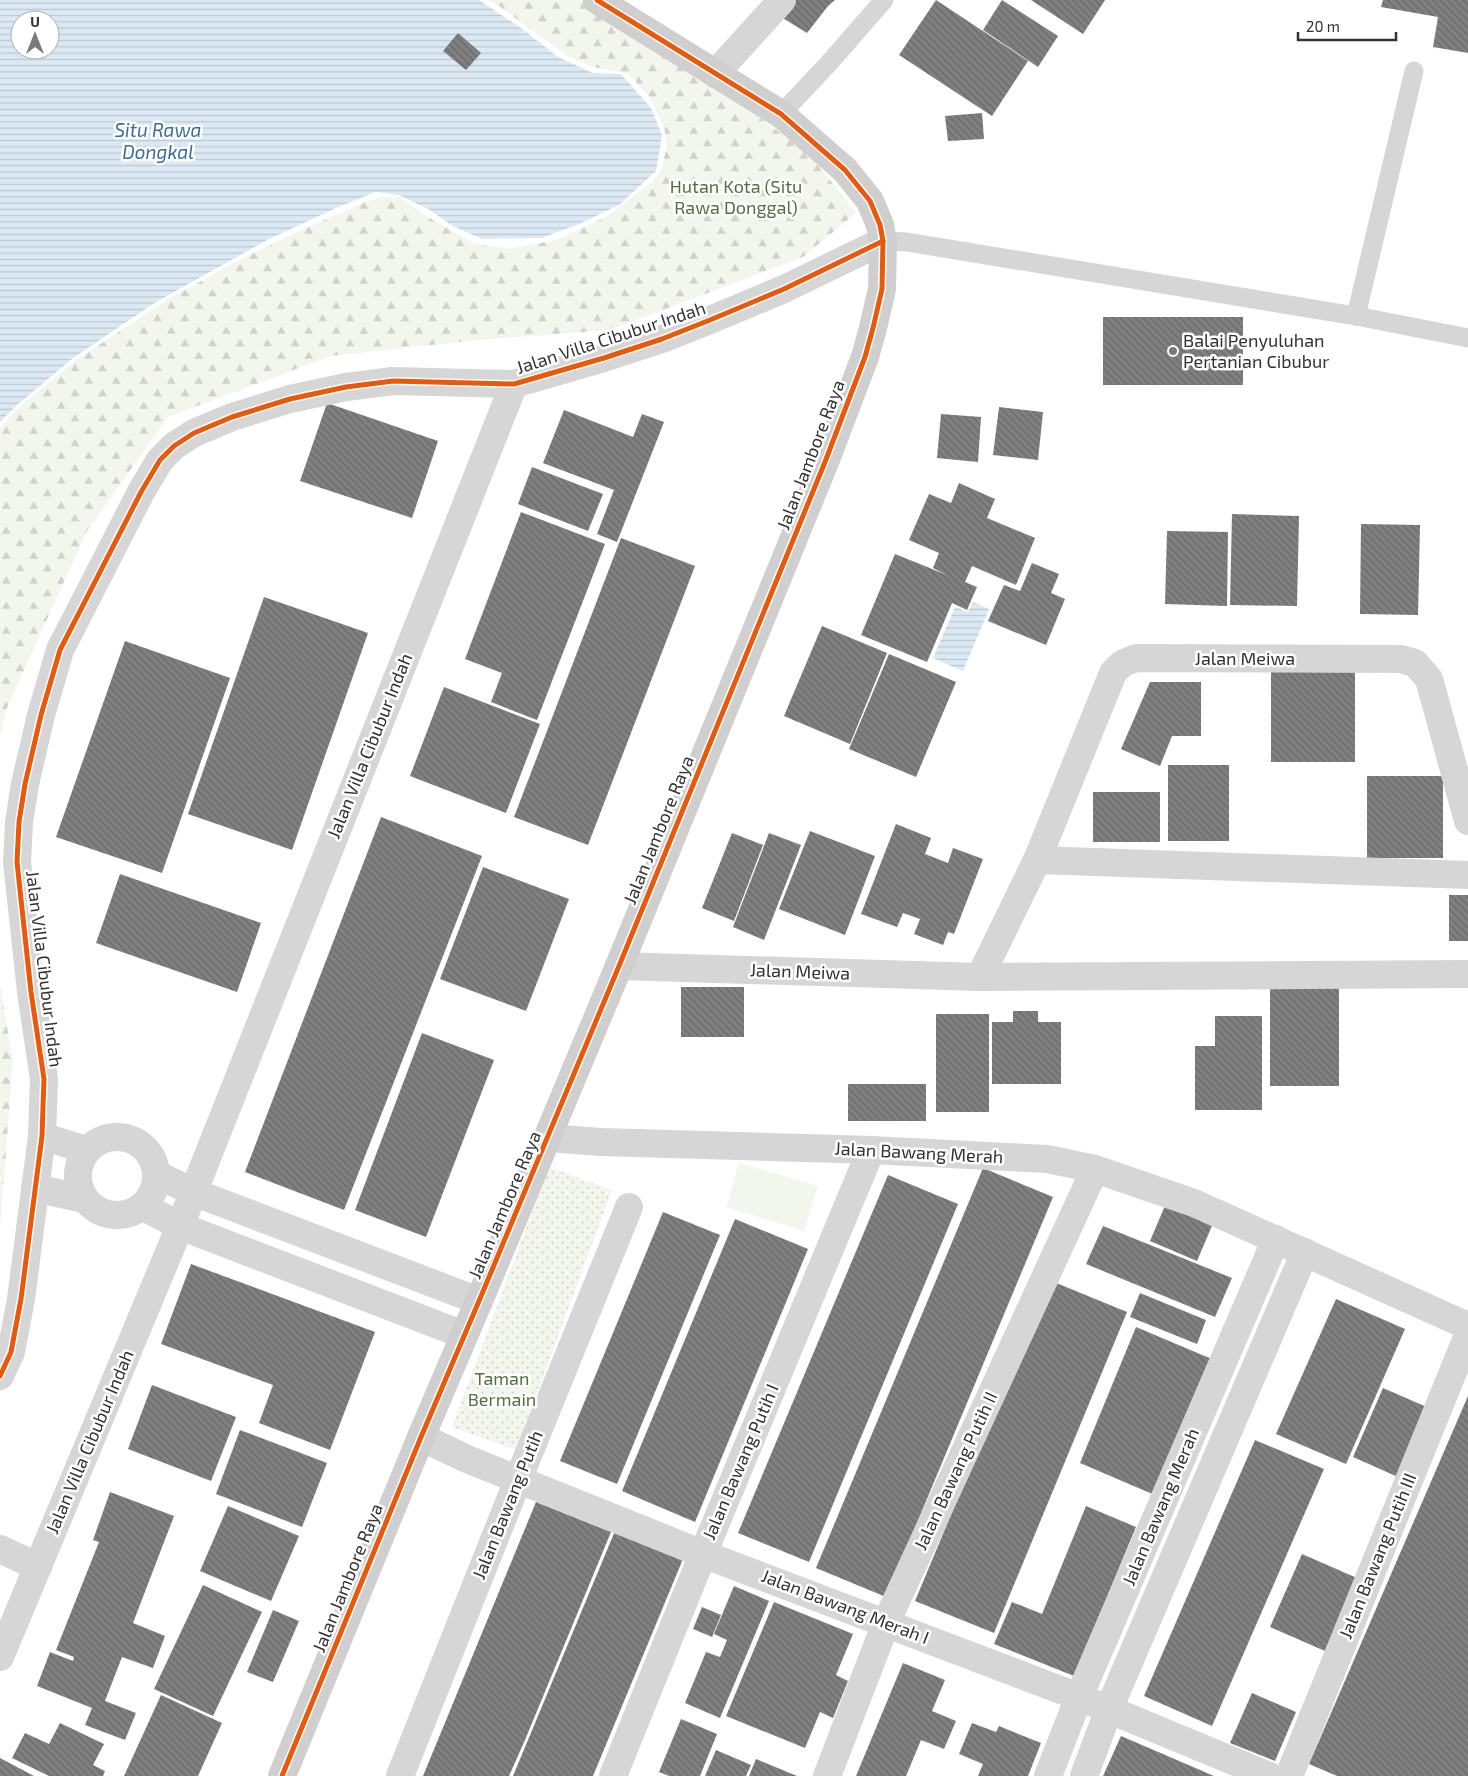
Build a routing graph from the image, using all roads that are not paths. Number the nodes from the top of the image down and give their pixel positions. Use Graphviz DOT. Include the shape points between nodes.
graph roads {
  1 [pos="597,0"];
  2 [pos="782,0"];
  3 [pos="884,0"];
  4 [pos="709,70"];
  5 [pos="1414,72"];
  6 [pos="781,114"];
  7 [pos="884,241"];
  8 [pos="1356,316"];
  9 [pos="1468,338"];
  10 [pos="514,384"];
  11 [pos="1468,821"];
  12 [pos="1037,860"];
  13 [pos="1468,875"];
  14 [pos="619,966"];
  15 [pos="1468,974"];
  16 [pos="980,977"];
  17 [pos="42,1136"];
  18 [pos="548,1138"];
  19 [pos="86,1150"];
  20 [pos="871,1150"];
  21 [pos="1096,1169"];
  22 [pos="156,1174"];
  23 [pos="35,1188"];
  24 [pos="193,1192"];
  25 [pos="84,1199"];
  26 [pos="142,1206"];
  27 [pos="630,1207"];
  28 [pos="180,1226"];
  29 [pos="1276,1239"];
  30 [pos="1305,1252"];
  31 [pos="479,1301"];
  32 [pos="1468,1326"];
  33 [pos="464,1335"];
  34 [pos="1468,1335"];
  35 [pos="1233,1340"];
  36 [pos="1262,1353"];
  37 [pos="0,1376"];
  38 [pos="421,1436"];
  39 [pos="518,1480"];
  40 [pos="0,1549"];
  41 [pos="703,1554"];
  42 [pos="38,1567"];
  43 [pos="886,1623"];
  44 [pos="0,1657"];
  45 [pos="1079,1697"];
  46 [pos="1109,1709"];
  47 [pos="282,1776"];
  48 [pos="400,1776"];
  49 [pos="613,1776"];
  50 [pos="827,1776"];
  51 [pos="1048,1776"];
  52 [pos="1084,1776"];
  53 [pos="1269,1776"];
  54 [pos="1289,1776"];
  1 -- 4 [label="street, Jalan Jambore Raya"];
  2 -- 4 [label="street"];
  3 -- 6 [label="lane"];
  4 -- 6 [label="street, Jalan Jambore Raya"];
  5 -- 8 [label="lane"];
  6 -- 7 [label="street, Jalan Jambore Raya" via="859,186 870,201"];
  7 -- 8 [label="lane" via="907,242"];
  7 -- 10 [label="street, Jalan Villa Cibubur Indah" via="784,289 662,339"];
  7 -- 14 [label="street, Jalan Jambore Raya" via="882,289 865,356 825,462"];
  8 -- 9 [label="lane"];
  10 -- 17 [label="street, Jalan Villa Cibubur Indah" via="393,381 290,399 194,433 160,460 60,650 25,784 17,862 44,1079"];
  10 -- 24 [label="street, Jalan Villa Cibubur Indah"];
  11 -- 12 [label="street, Jalan Meiwa" via="1429,679 1415,663 1401,659 1138,658 1119,665 1113,673"];
  12 -- 13 [label="street"];
  12 -- 16 [label="street, Jalan Meiwa"];
  14 -- 16 [label="street, Jalan Meiwa"];
  14 -- 18 [label="street, Jalan Jambore Raya"];
  15 -- 16 [label="street, Jalan Meiwa"];
  17 -- 19 [label="street"];
  17 -- 23 [label="street, Jalan Villa Cibubur Indah"];
  18 -- 20 [label="street, Jalan Bawang Merah"];
  18 -- 31 [label="street, Jalan Jambore Raya"];
  19 -- 22 [label="street" via="109,1136 123,1136 146,1149 154,1161"];
  19 -- 25 [label="street" via="79,1162 77,1175 78,1188"];
  20 -- 21 [label="street, Jalan Bawang Merah" via="1046,1159"];
  20 -- 41 [label="street, Jalan Bawang Putih I"];
  21 -- 29 [label="street, Jalan Bawang Merah" via="1194,1203"];
  21 -- 43 [label="street, Jalan Bawang Putih II"];
  22 -- 24 [label="street"];
  22 -- 26 [label="street" via="152,1191"];
  23 -- 25 [label="street"];
  23 -- 37 [label="street, Jalan Villa Cibubur Indah" via="21,1299 11,1352"];
  24 -- 28 [label="street, Jalan Villa Cibubur Indah"];
  24 -- 31 [label="street"];
  25 -- 26 [label="street" via="105,1214 131,1213"];
  26 -- 28 [label="street"];
  27 -- 39 [label="street, Jalan Bawang Putih"];
  28 -- 33 [label="street"];
  28 -- 42 [label="street, Jalan Villa Cibubur Indah"];
  29 -- 30 [label="street, Jalan Bawang Merah"];
  29 -- 35 [label="street, Jalan Bawang Merah"];
  30 -- 32 [label="street, Jalan Bawang Merah"];
  30 -- 36 [label="street, Jalan Bawang Merah"];
  31 -- 33 [label="street, Jalan Jambore Raya"];
  33 -- 38 [label="street, Jalan Jambore Raya"];
  34 -- 54 [label="street, Jalan Bawang Putih III"];
  35 -- 36 [label="street"];
  35 -- 45 [label="street, Jalan Bawang Merah"];
  36 -- 46 [label="street, Jalan Bawang Merah"];
  38 -- 39 [label="street, Jalan Bawang Merah I"];
  38 -- 47 [label="street, Jalan Jambore Raya"];
  39 -- 41 [label="street, Jalan Bawang Merah I"];
  39 -- 48 [label="street, Jalan Bawang Putih"];
  40 -- 42 [label="street"];
  41 -- 43 [label="street, Jalan Bawang Merah I"];
  41 -- 49 [label="street, Jalan Bawang Putih I"];
  42 -- 44 [label="street, Jalan Villa Cibubur Indah"];
  43 -- 45 [label="street, Jalan Bawang Merah I"];
  43 -- 50 [label="street, Jalan Bawang Putih II"];
  45 -- 46 [label="street, Jalan Bawang Merah I"];
  45 -- 51 [label="street, Jalan Bawang Merah"];
  46 -- 52 [label="street, Jalan Bawang Merah"];
  46 -- 53 [label="street, Jalan Bawang Merah I"];
}
